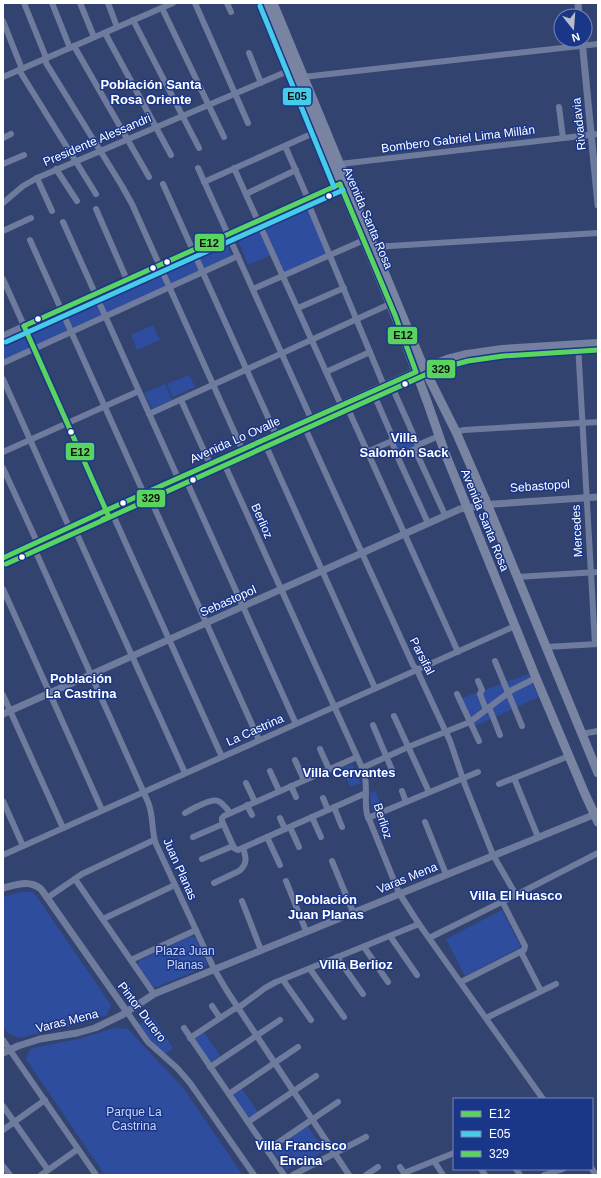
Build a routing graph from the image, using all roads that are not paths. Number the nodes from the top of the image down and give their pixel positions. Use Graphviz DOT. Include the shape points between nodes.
graph roads {
  1 [pos="24,3"];
  2 [pos="52,3"];
  3 [pos="80,3"];
  4 [pos="108,3"];
  5 [pos="173,3"];
  6 [pos="195,3"];
  7 [pos="227,3"];
  8 [pos="266,3"];
  9 [pos="273,3"];
  10 [pos="162,8"];
  11 [pos="231,12"];
  12 [pos="134,20"];
  13 [pos="3,21"];
  14 [pos="117,27"];
  15 [pos="105,33"];
  16 [pos="94,38"];
  17 [pos="72,47"];
  18 [pos="553,47"];
  19 [pos="583,48"];
  20 [pos="249,53"];
  21 [pos="45,59"];
  22 [pos="293,69"];
  23 [pos="20,70"];
  24 [pos="3,77"];
  25 [pos="304,77"];
  26 [pos="261,82"];
  27 [pos="235,94"];
  28 [pos="209,105"];
  29 [pos="559,107"];
  30 [pos="182,116"];
  31 [pos="248,123"];
  32 [pos="156,127"];
  33 [pos="318,131"];
  34 [pos="11,134"];
  35 [pos="595,135"];
  36 [pos="224,137"];
  37 [pos="3,138"];
  38 [pos="563,138"];
  39 [pos="128,139"];
  40 [pos="285,146"];
  41 [pos="199,148"];
  42 [pos="100,151"];
  43 [pos="24,155"];
  44 [pos="171,155"];
  45 [pos="76,161"];
  46 [pos="3,164"];
  47 [pos="340,164"];
  48 [pos="198,168"];
  49 [pos="234,168"];
  50 [pos="56,169"];
  51 [pos="296,170"];
  52 [pos="149,177"];
  53 [pos="37,178"];
  54 [pos="204,182"];
  55 [pos="163,184"];
  56 [pos="340,184"];
  57 [pos="96,194"];
  58 [pos="246,194"];
  59 [pos="307,198"];
  60 [pos="77,201"];
  61 [pos="3,203"];
  62 [pos="598,205"];
  63 [pos="96,209"];
  64 [pos="52,211"];
  65 [pos="31,218"];
  66 [pos="258,220"];
  67 [pos="63,222"];
  68 [pos="3,231"];
  69 [pos="598,233"];
  70 [pos="228,234"];
  71 [pos="30,240"];
  72 [pos="364,240"];
  73 [pos="374,247"];
  74 [pos="193,250"];
  75 [pos="330,255"];
  76 [pos="238,256"];
  77 [pos="159,265"];
  78 [pos="203,272"];
  79 [pos="283,276"];
  80 [pos="3,279"];
  81 [pos="127,280"];
  82 [pos="169,288"];
  83 [pos="344,288"];
  84 [pos="253,289"];
  85 [pos="95,294"];
  86 [pos="390,304"];
  87 [pos="298,308"];
  88 [pos="61,309"];
  89 [pos="105,316"];
  90 [pos="357,320"];
  91 [pos="24,326"];
  92 [pos="71,332"];
  93 [pos="3,336"];
  94 [pos="312,340"];
  95 [pos="598,343"];
  96 [pos="578,344"];
  97 [pos="34,348"];
  98 [pos="370,352"];
  99 [pos="282,354"];
  100 [pos="3,363"];
  101 [pos="247,370"];
  102 [pos="326,372"];
  103 [pos="421,373"];
  104 [pos="3,379"];
  105 [pos="213,385"];
  106 [pos="384,386"];
  107 [pos="393,389"];
  108 [pos="139,391"];
  109 [pos="375,397"];
  110 [pos="181,400"];
  111 [pos="105,407"];
  112 [pos="345,407"];
  113 [pos="149,414"];
  114 [pos="313,421"];
  115 [pos="598,422"];
  116 [pos="68,423"];
  117 [pos="582,423"];
  118 [pos="305,428"];
  119 [pos="456,432"];
  120 [pos="276,435"];
  121 [pos="439,436"];
  122 [pos="30,440"];
  123 [pos="392,441"];
  124 [pos="266,446"];
  125 [pos="417,447"];
  126 [pos="242,450"];
  127 [pos="3,452"];
  128 [pos="368,452"];
  129 [pos="398,457"];
  130 [pos="223,462"];
  131 [pos="210,464"];
  132 [pos="3,468"];
  133 [pos="5,477"];
  134 [pos="178,478"];
  135 [pos="187,482"];
  136 [pos="598,492"];
  137 [pos="147,496"];
  138 [pos="586,496"];
  139 [pos="598,497"];
  140 [pos="487,503"];
  141 [pos="465,507"];
  142 [pos="110,514"];
  143 [pos="445,516"];
  144 [pos="428,523"];
  145 [pos="73,530"];
  146 [pos="404,534"];
  147 [pos="36,546"];
  148 [pos="362,553"];
  149 [pos="3,558"];
  150 [pos="3,564"];
  151 [pos="322,571"];
  152 [pos="591,572"];
  153 [pos="598,572"];
  154 [pos="517,577"];
  155 [pos="3,589"];
  156 [pos="281,589"];
  157 [pos="243,606"];
  158 [pos="206,623"];
  159 [pos="515,626"];
  160 [pos="169,639"];
  161 [pos="596,644"];
  162 [pos="546,647"];
  163 [pos="458,652"];
  164 [pos="132,656"];
  165 [pos="495,661"];
  166 [pos="417,670"];
  167 [pos="91,675"];
  168 [pos="536,678"];
  169 [pos="478,681"];
  170 [pos="376,688"];
  171 [pos="508,692"];
  172 [pos="50,693"];
  173 [pos="457,694"];
  174 [pos="3,695"];
  175 [pos="334,707"];
  176 [pos="488,709"];
  177 [pos="6,712"];
  178 [pos="394,716"];
  179 [pos="470,722"];
  180 [pos="296,724"];
  181 [pos="373,725"];
  182 [pos="522,726"];
  183 [pos="446,731"];
  184 [pos="598,731"];
  185 [pos="581,734"];
  186 [pos="500,735"];
  187 [pos="259,740"];
  188 [pos="479,741"];
  189 [pos="408,747"];
  190 [pos="320,749"];
  191 [pos="357,756"];
  192 [pos="569,756"];
  193 [pos="222,757"];
  194 [pos="386,757"];
  195 [pos="295,760"];
  196 [pos="362,768"];
  197 [pos="329,769"];
  198 [pos="392,770"];
  199 [pos="270,771"];
  200 [pos="478,772"];
  201 [pos="185,773"];
  202 [pos="598,773"];
  203 [pos="463,778"];
  204 [pos="514,778"];
  205 [pos="304,780"];
  206 [pos="246,782"];
  207 [pos="499,784"];
  208 [pos="291,786"];
  209 [pos="279,791"];
  210 [pos="402,791"];
  211 [pos="144,792"];
  212 [pos="429,792"];
  213 [pos="366,793"];
  214 [pos="296,797"];
  215 [pos="323,798"];
  216 [pos="3,801"];
  217 [pos="255,802"];
  218 [pos="406,802"];
  219 [pos="247,805"];
  220 [pos="331,808"];
  221 [pos="102,810"];
  222 [pos="185,813"];
  223 [pos="230,813"];
  224 [pos="252,815"];
  225 [pos="597,816"];
  226 [pos="312,817"];
  227 [pos="280,818"];
  228 [pos="368,818"];
  229 [pos="222,821"];
  230 [pos="425,822"];
  231 [pos="342,827"];
  232 [pos="63,828"];
  233 [pos="288,828"];
  234 [pos="193,837"];
  235 [pos="267,837"];
  236 [pos="320,837"];
  237 [pos="538,837"];
  238 [pos="154,840"];
  239 [pos="23,846"];
  240 [pos="299,847"];
  241 [pos="234,848"];
  242 [pos="243,848"];
  243 [pos="598,853"];
  244 [pos="3,855"];
  245 [pos="493,855"];
  246 [pos="202,860"];
  247 [pos="332,862"];
  248 [pos="280,865"];
  249 [pos="446,874"];
  250 [pos="75,879"];
  251 [pos="286,881"];
  252 [pos="214,883"];
  253 [pos="175,885"];
  254 [pos="3,888"];
  255 [pos="399,894"];
  256 [pos="516,895"];
  257 [pos="47,898"];
  258 [pos="242,901"];
  259 [pos="502,902"];
  260 [pos="353,912"];
  261 [pos="103,919"];
  262 [pos="419,924"];
  263 [pos="196,930"];
  264 [pos="306,931"];
  265 [pos="390,936"];
  266 [pos="429,938"];
  267 [pos="364,947"];
  268 [pos="261,950"];
  269 [pos="521,952"];
  270 [pos="337,957"];
  271 [pos="131,960"];
  272 [pos="214,969"];
  273 [pos="310,969"];
  274 [pos="417,975"];
  275 [pos="283,980"];
  276 [pos="388,982"];
  277 [pos="461,982"];
  278 [pos="556,984"];
  279 [pos="541,991"];
  280 [pos="154,994"];
  281 [pos="363,994"];
  282 [pos="212,1006"];
  283 [pos="238,1008"];
  284 [pos="127,1012"];
  285 [pos="344,1017"];
  286 [pos="220,1018"];
  287 [pos="486,1018"];
  288 [pos="280,1020"];
  289 [pos="311,1020"];
  290 [pos="184,1028"];
  291 [pos="256,1036"];
  292 [pos="190,1038"];
  293 [pos="3,1040"];
  294 [pos="298,1047"];
  295 [pos="6,1051"];
  296 [pos="275,1063"];
  297 [pos="210,1067"];
  298 [pos="316,1076"];
  299 [pos="293,1091"];
  300 [pos="229,1094"];
  301 [pos="542,1098"];
  302 [pos="45,1100"];
  303 [pos="338,1102"];
  304 [pos="3,1106"];
  305 [pos="312,1120"];
  306 [pos="14,1122"];
  307 [pos="248,1122"];
  308 [pos="3,1130"];
  309 [pos="366,1137"];
  310 [pos="78,1149"];
  311 [pos="267,1150"];
  312 [pos="334,1153"];
  313 [pos="453,1153"];
  314 [pos="436,1160"];
  315 [pos="3,1166"];
  316 [pos="400,1167"];
  317 [pos="378,1168"];
  318 [pos="48,1170"];
  319 [pos="553,1170"];
  320 [pos="305,1172"];
  321 [pos="10,1175"];
  322 [pos="40,1175"];
  323 [pos="96,1175"];
  324 [pos="254,1175"];
  325 [pos="284,1175"];
  326 [pos="293,1175"];
  327 [pos="349,1175"];
  328 [pos="366,1175"];
  329 [pos="443,1175"];
  330 [pos="544,1175"];
  1 -- 21 [label="street"];
  2 -- 17 [label="street"];
  3 -- 16 [label="street"];
  4 -- 14 [label="street"];
  5 -- 10 [label="street"];
  6 -- 27 [label="street"];
  7 -- 11 [label="street"];
  8 -- 22 [label="main road, Avenida Santa Rosa"];
  9 -- 25 [label="main road, Avenida Santa Rosa"];
  10 -- 12 [label="street"];
  10 -- 28 [label="street"];
  12 -- 14 [label="street"];
  12 -- 30 [label="street"];
  13 -- 23 [label="street"];
  14 -- 15 [label="street"];
  15 -- 16 [label="street"];
  15 -- 32 [label="street"];
  16 -- 17 [label="street"];
  17 -- 21 [label="street"];
  17 -- 39 [label="street"];
  18 -- 25 [label="street"];
  19 -- 35 [label="street, Rivadavia"];
  20 -- 26 [label="street"];
  21 -- 23 [label="street"];
  21 -- 42 [label="street"];
  22 -- 26 [label="street, Presidente Alessandri"];
  22 -- 33 [label="main road, Avenida Santa Rosa"];
  23 -- 24 [label="street"];
  23 -- 45 [label="street"];
  25 -- 47 [label="main road, Avenida Santa Rosa"];
  26 -- 27 [label="street, Presidente Alessandri"];
  27 -- 28 [label="street, Presidente Alessandri"];
  27 -- 31 [label="street"];
  28 -- 30 [label="street, Presidente Alessandri"];
  28 -- 36 [label="street"];
  29 -- 38 [label="street"];
  30 -- 32 [label="street, Presidente Alessandri"];
  30 -- 41 [label="street"];
  32 -- 39 [label="street, Presidente Alessandri"];
  32 -- 44 [label="street"];
  33 -- 40 [label="street"];
  33 -- 56 [label="main road, Avenida Santa Rosa"];
  34 -- 37 [label="street"];
  35 -- 38 [label="street, Bombero Gabriel Lima Millán"];
  35 -- 62 [label="street, Rivadavia"];
  38 -- 47 [label="street, Bombero Gabriel Lima Millán"];
  39 -- 42 [label="street, Presidente Alessandri"];
  39 -- 52 [label="street"];
  40 -- 49 [label="street"];
  40 -- 51 [label="street"];
  42 -- 45 [label="street, Presidente Alessandri"];
  42 -- 77 [label="street" via="128,196"];
  43 -- 46 [label="street"];
  45 -- 50 [label="street, Presidente Alessandri"];
  45 -- 57 [label="street"];
  47 -- 56 [label="street"];
  47 -- 73 [label="main road, Avenida Santa Rosa"];
  48 -- 54 [label="street"];
  49 -- 54 [label="street"];
  49 -- 58 [label="street"];
  50 -- 53 [label="street, Presidente Alessandri"];
  50 -- 60 [label="street"];
  51 -- 58 [label="street"];
  51 -- 59 [label="street"];
  53 -- 61 [label="street, Presidente Alessandri"];
  53 -- 64 [label="street"];
  54 -- 70 [label="street"];
  55 -- 74 [label="street"];
  56 -- 59 [label="street"];
  56 -- 72 [label="main road, Avenida Santa Rosa"];
  58 -- 66 [label="street"];
  59 -- 66 [label="street"];
  59 -- 75 [label="street"];
  63 -- 81 [label="street"];
  65 -- 68 [label="street"];
  66 -- 70 [label="street"];
  66 -- 79 [label="street"];
  67 -- 85 [label="street"];
  69 -- 73 [label="street"];
  70 -- 74 [label="street"];
  70 -- 76 [label="street"];
  71 -- 88 [label="street"];
  72 -- 75 [label="street"];
  72 -- 86 [label="main road, Avenida Santa Rosa"];
  73 -- 103 [label="main road, Avenida Santa Rosa"];
  74 -- 77 [label="street"];
  74 -- 78 [label="street"];
  75 -- 79 [label="street"];
  75 -- 83 [label="street"];
  76 -- 78 [label="street"];
  76 -- 84 [label="street"];
  77 -- 81 [label="street"];
  77 -- 82 [label="street"];
  78 -- 82 [label="street"];
  78 -- 101 [label="street"];
  79 -- 84 [label="street"];
  79 -- 87 [label="street"];
  80 -- 91 [label="street"];
  81 -- 85 [label="street"];
  82 -- 89 [label="street"];
  82 -- 105 [label="street"];
  83 -- 87 [label="street"];
  83 -- 90 [label="street"];
  84 -- 99 [label="street"];
  85 -- 88 [label="street"];
  85 -- 89 [label="street"];
  86 -- 90 [label="street"];
  86 -- 103 [label="main road, Avenida Santa Rosa"];
  87 -- 94 [label="street"];
  88 -- 91 [label="street"];
  88 -- 92 [label="street"];
  89 -- 92 [label="street"];
  89 -- 108 [label="street"];
  90 -- 94 [label="street"];
  90 -- 98 [label="street"];
  91 -- 93 [label="street"];
  91 -- 97 [label="street"];
  92 -- 97 [label="street"];
  92 -- 111 [label="street"];
  94 -- 99 [label="street"];
  94 -- 102 [label="street"];
  95 -- 96 [label="main road, Avenida Lo Ovalle"];
  96 -- 103 [label="main road, Avenida Lo Ovalle" via="516,347 480,352"];
  96 -- 117 [label="street, Mercedes"];
  97 -- 100 [label="street"];
  97 -- 116 [label="street"];
  98 -- 102 [label="street"];
  98 -- 106 [label="street"];
  99 -- 101 [label="street"];
  99 -- 114 [label="street"];
  101 -- 105 [label="street"];
  101 -- 120 [label="street"];
  102 -- 112 [label="street"];
  103 -- 106 [label="main road, Avenida Lo Ovalle"];
  103 -- 107 [label="main road, Avenida Lo Ovalle"];
  103 -- 119 [label="main road, Avenida Santa Rosa"];
  103 -- 121 [label="main road, Avenida Santa Rosa"];
  104 -- 122 [label="street"];
  105 -- 110 [label="street"];
  105 -- 126 [label="street"];
  106 -- 112 [label="main road, Avenida Lo Ovalle"];
  107 -- 109 [label="main road, Avenida Lo Ovalle"];
  107 -- 125 [label="street"];
  108 -- 111 [label="street"];
  108 -- 113 [label="street"];
  109 -- 112 [label="main road, Avenida Lo Ovalle"];
  109 -- 123 [label="street"];
  110 -- 113 [label="street"];
  110 -- 131 [label="street"];
  111 -- 116 [label="street"];
  111 -- 137 [label="street"];
  112 -- 114 [label="main road, Avenida Lo Ovalle"];
  112 -- 128 [label="street"];
  113 -- 134 [label="street"];
  114 -- 118 [label="main road, Avenida Lo Ovalle"];
  114 -- 120 [label="main road, Avenida Lo Ovalle"];
  115 -- 117 [label="street"];
  116 -- 122 [label="street"];
  116 -- 142 [label="street"];
  117 -- 119 [label="street"];
  117 -- 138 [label="street, Mercedes"];
  118 -- 124 [label="main road, Avenida Lo Ovalle"];
  118 -- 148 [label="street, Parsifal"];
  119 -- 140 [label="main road, Avenida Santa Rosa"];
  120 -- 126 [label="main road, Avenida Lo Ovalle"];
  121 -- 125 [label="street"];
  121 -- 141 [label="main road, Avenida Santa Rosa"];
  122 -- 127 [label="street"];
  122 -- 145 [label="street"];
  123 -- 128 [label="street"];
  123 -- 129 [label="street"];
  124 -- 130 [label="main road, Avenida Lo Ovalle"];
  124 -- 151 [label="street"];
  125 -- 129 [label="street"];
  125 -- 143 [label="street" via="416,452"];
  126 -- 130 [label="main road, Avenida Lo Ovalle"];
  128 -- 146 [label="street"];
  129 -- 144 [label="street"];
  130 -- 131 [label="main road, Avenida Lo Ovalle"];
  130 -- 135 [label="main road, Avenida Lo Ovalle"];
  130 -- 156 [label="street, Berlioz"];
  131 -- 134 [label="main road, Avenida Lo Ovalle"];
  132 -- 133 [label="street, Juan Planas"];
  133 -- 147 [label="street, Juan Planas"];
  134 -- 137 [label="main road, Avenida Lo Ovalle"];
  135 -- 137 [label="main road, Avenida Lo Ovalle"];
  135 -- 157 [label="street"];
  136 -- 138 [label="street, Sebastopol"];
  137 -- 142 [label="main road, Avenida Lo Ovalle"];
  137 -- 158 [label="street"];
  138 -- 139 [label="street, Sebastopol"];
  138 -- 140 [label="street, Sebastopol"];
  138 -- 152 [label="street, Mercedes"];
  140 -- 141 [label="street, Sebastopol"];
  140 -- 154 [label="main road, Avenida Santa Rosa"];
  141 -- 143 [label="street, Sebastopol"];
  141 -- 159 [label="main road, Avenida Santa Rosa"];
  142 -- 145 [label="main road, Avenida Lo Ovalle"];
  142 -- 160 [label="street"];
  143 -- 144 [label="street, Sebastopol"];
  144 -- 146 [label="street, Sebastopol"];
  145 -- 147 [label="main road, Avenida Lo Ovalle"];
  145 -- 164 [label="street"];
  146 -- 148 [label="street, Sebastopol"];
  146 -- 163 [label="street"];
  147 -- 149 [label="main road, Avenida Lo Ovalle"];
  147 -- 150 [label="main road, Avenida Lo Ovalle"];
  147 -- 167 [label="street, Juan Planas"];
  148 -- 151 [label="street, Sebastopol"];
  148 -- 166 [label="street, Parsifal"];
  151 -- 156 [label="street, Sebastopol"];
  151 -- 170 [label="street"];
  152 -- 153 [label="street"];
  152 -- 154 [label="street"];
  152 -- 161 [label="street, Mercedes"];
  154 -- 162 [label="main road, Avenida Santa Rosa"];
  155 -- 172 [label="street"];
  156 -- 157 [label="street, Sebastopol"];
  156 -- 175 [label="street, Berlioz"];
  157 -- 158 [label="street, Sebastopol"];
  157 -- 180 [label="street"];
  158 -- 160 [label="street, Sebastopol"];
  158 -- 187 [label="street"];
  159 -- 163 [label="street, La Castrina"];
  159 -- 168 [label="main road, Avenida Santa Rosa"];
  160 -- 164 [label="street, Sebastopol"];
  160 -- 193 [label="street"];
  161 -- 162 [label="street"];
  162 -- 185 [label="main road, Avenida Santa Rosa"];
  163 -- 166 [label="street, La Castrina"];
  164 -- 167 [label="street, Sebastopol"];
  164 -- 201 [label="street"];
  165 -- 171 [label="street"];
  166 -- 170 [label="street, La Castrina"];
  166 -- 183 [label="street, Parsifal"];
  167 -- 172 [label="street, Sebastopol"];
  167 -- 211 [label="street, Juan Planas"];
  168 -- 171 [label="street"];
  168 -- 192 [label="main road, Avenida Santa Rosa"];
  169 -- 176 [label="street" via="482,690 480,694"];
  170 -- 175 [label="street, La Castrina"];
  171 -- 176 [label="street"];
  171 -- 182 [label="street"];
  172 -- 177 [label="street, Sebastopol"];
  172 -- 221 [label="street"];
  173 -- 179 [label="street"];
  174 -- 177 [label="street"];
  175 -- 180 [label="street, La Castrina"];
  175 -- 191 [label="street, Berlioz"];
  176 -- 179 [label="street"];
  176 -- 186 [label="street"];
  177 -- 232 [label="street"];
  178 -- 189 [label="street"];
  179 -- 183 [label="street"];
  179 -- 188 [label="street"];
  180 -- 187 [label="street, La Castrina"];
  181 -- 194 [label="street"];
  183 -- 189 [label="street"];
  183 -- 203 [label="street, Parsifal"];
  184 -- 185 [label="street"];
  185 -- 202 [label="main road, Avenida Santa Rosa"];
  187 -- 193 [label="street, La Castrina"];
  189 -- 194 [label="street"];
  189 -- 212 [label="street"];
  190 -- 197 [label="street"];
  191 -- 196 [label="street, Berlioz"];
  191 -- 197 [label="street"];
  192 -- 204 [label="street"];
  192 -- 225 [label="main road, Avenida Santa Rosa"];
  193 -- 201 [label="street, La Castrina"];
  194 -- 196 [label="street"];
  194 -- 198 [label="street"];
  195 -- 205 [label="street"];
  196 -- 213 [label="street, Berlioz"];
  197 -- 205 [label="street"];
  199 -- 209 [label="street"];
  200 -- 203 [label="street"];
  201 -- 211 [label="street, La Castrina"];
  203 -- 212 [label="street"];
  203 -- 245 [label="street, Parsifal"];
  204 -- 207 [label="street"];
  204 -- 237 [label="street"];
  205 -- 208 [label="street"];
  206 -- 217 [label="street"];
  208 -- 209 [label="street"];
  208 -- 214 [label="street"];
  209 -- 217 [label="street"];
  210 -- 218 [label="street"];
  211 -- 221 [label="street, La Castrina"];
  211 -- 238 [label="street, Juan Planas" via="150,808"];
  212 -- 218 [label="street"];
  213 -- 220 [label="street"];
  213 -- 228 [label="street, Berlioz"];
  215 -- 220 [label="street"];
  216 -- 239 [label="street"];
  217 -- 219 [label="street"];
  218 -- 228 [label="street"];
  219 -- 223 [label="street"];
  219 -- 224 [label="street"];
  220 -- 226 [label="street"];
  220 -- 231 [label="street"];
  221 -- 232 [label="street, La Castrina"];
  222 -- 223 [label="street" via="215,800 222,803"];
  223 -- 229 [label="street" via="224,816"];
  225 -- 237 [label="street, Varas Mena"];
  226 -- 233 [label="street"];
  226 -- 236 [label="street"];
  227 -- 233 [label="street"];
  228 -- 255 [label="street, Berlioz"];
  229 -- 234 [label="street"];
  229 -- 241 [label="street"];
  230 -- 249 [label="street"];
  232 -- 239 [label="street, La Castrina"];
  233 -- 235 [label="street"];
  233 -- 240 [label="street"];
  235 -- 242 [label="street"];
  235 -- 248 [label="street"];
  237 -- 245 [label="street, Varas Mena"];
  238 -- 250 [label="street"];
  238 -- 253 [label="street, Juan Planas"];
  239 -- 244 [label="street, La Castrina"];
  241 -- 242 [label="street"];
  241 -- 246 [label="street"];
  242 -- 252 [label="street" via="246,860 243,868"];
  243 -- 256 [label="street"];
  245 -- 249 [label="street, Varas Mena"];
  245 -- 256 [label="street, Parsifal"];
  247 -- 260 [label="street"];
  249 -- 255 [label="street, Varas Mena"];
  250 -- 257 [label="street"];
  250 -- 261 [label="street"];
  251 -- 264 [label="street"];
  253 -- 261 [label="street"];
  253 -- 263 [label="street, Juan Planas"];
  254 -- 257 [label="street, Pintor Durero" via="30,884 38,887"];
  255 -- 260 [label="street, Varas Mena"];
  255 -- 262 [label="street, Berlioz"];
  256 -- 259 [label="street"];
  257 -- 284 [label="street, Pintor Durero"];
  258 -- 268 [label="street"];
  259 -- 266 [label="street"];
  259 -- 269 [label="street" via="525,946"];
  260 -- 264 [label="street, Varas Mena"];
  261 -- 271 [label="street"];
  262 -- 265 [label="street"];
  262 -- 266 [label="street, Berlioz"];
  263 -- 271 [label="street"];
  263 -- 272 [label="street, Juan Planas"];
  264 -- 268 [label="street, Varas Mena"];
  265 -- 267 [label="street"];
  265 -- 274 [label="street"];
  266 -- 277 [label="street, Berlioz"];
  267 -- 270 [label="street"];
  267 -- 276 [label="street"];
  268 -- 272 [label="street, Varas Mena"];
  269 -- 277 [label="street"];
  269 -- 279 [label="street"];
  270 -- 273 [label="street"];
  270 -- 281 [label="street"];
  271 -- 280 [label="street"];
  272 -- 280 [label="street, Varas Mena"];
  272 -- 283 [label="street, Juan Planas"];
  273 -- 275 [label="street"];
  273 -- 285 [label="street"];
  275 -- 283 [label="street" via="268,986"];
  275 -- 289 [label="street"];
  277 -- 287 [label="street, Berlioz"];
  278 -- 279 [label="street"];
  279 -- 287 [label="street"];
  280 -- 284 [label="street, Varas Mena"];
  282 -- 286 [label="street"];
  283 -- 286 [label="street"];
  283 -- 291 [label="street, Juan Planas"];
  284 -- 295 [label="street, Varas Mena" via="90,1029 40,1039"];
  284 -- 324 [label="street, Pintor Durero" via="148,1042 190,1083"];
  286 -- 292 [label="street"];
  287 -- 301 [label="street, Berlioz"];
  288 -- 291 [label="street"];
  290 -- 292 [label="street"];
  291 -- 296 [label="street, Juan Planas"];
  291 -- 297 [label="street"];
  292 -- 297 [label="street"];
  293 -- 295 [label="street"];
  294 -- 296 [label="street"];
  295 -- 302 [label="street"];
  296 -- 299 [label="street, Juan Planas"];
  296 -- 300 [label="street"];
  297 -- 300 [label="street"];
  298 -- 299 [label="street"];
  299 -- 305 [label="street, Juan Planas"];
  299 -- 307 [label="street"];
  300 -- 307 [label="street"];
  302 -- 306 [label="street"];
  302 -- 310 [label="street"];
  303 -- 305 [label="street"];
  304 -- 306 [label="street"];
  305 -- 311 [label="street"];
  305 -- 312 [label="street, Juan Planas"];
  306 -- 308 [label="street"];
  306 -- 318 [label="street"];
  307 -- 311 [label="street"];
  309 -- 312 [label="street"];
  310 -- 318 [label="street"];
  310 -- 323 [label="street"];
  311 -- 325 [label="street"];
  312 -- 320 [label="street"];
  312 -- 327 [label="street, Juan Planas"];
  313 -- 314 [label="street"];
  314 -- 316 [label="street" via="404,1173"];
  314 -- 329 [label="street"];
  315 -- 321 [label="street"];
  317 -- 328 [label="street"];
  318 -- 322 [label="street"];
  319 -- 330 [label="street"];
  320 -- 326 [label="street"];
}
